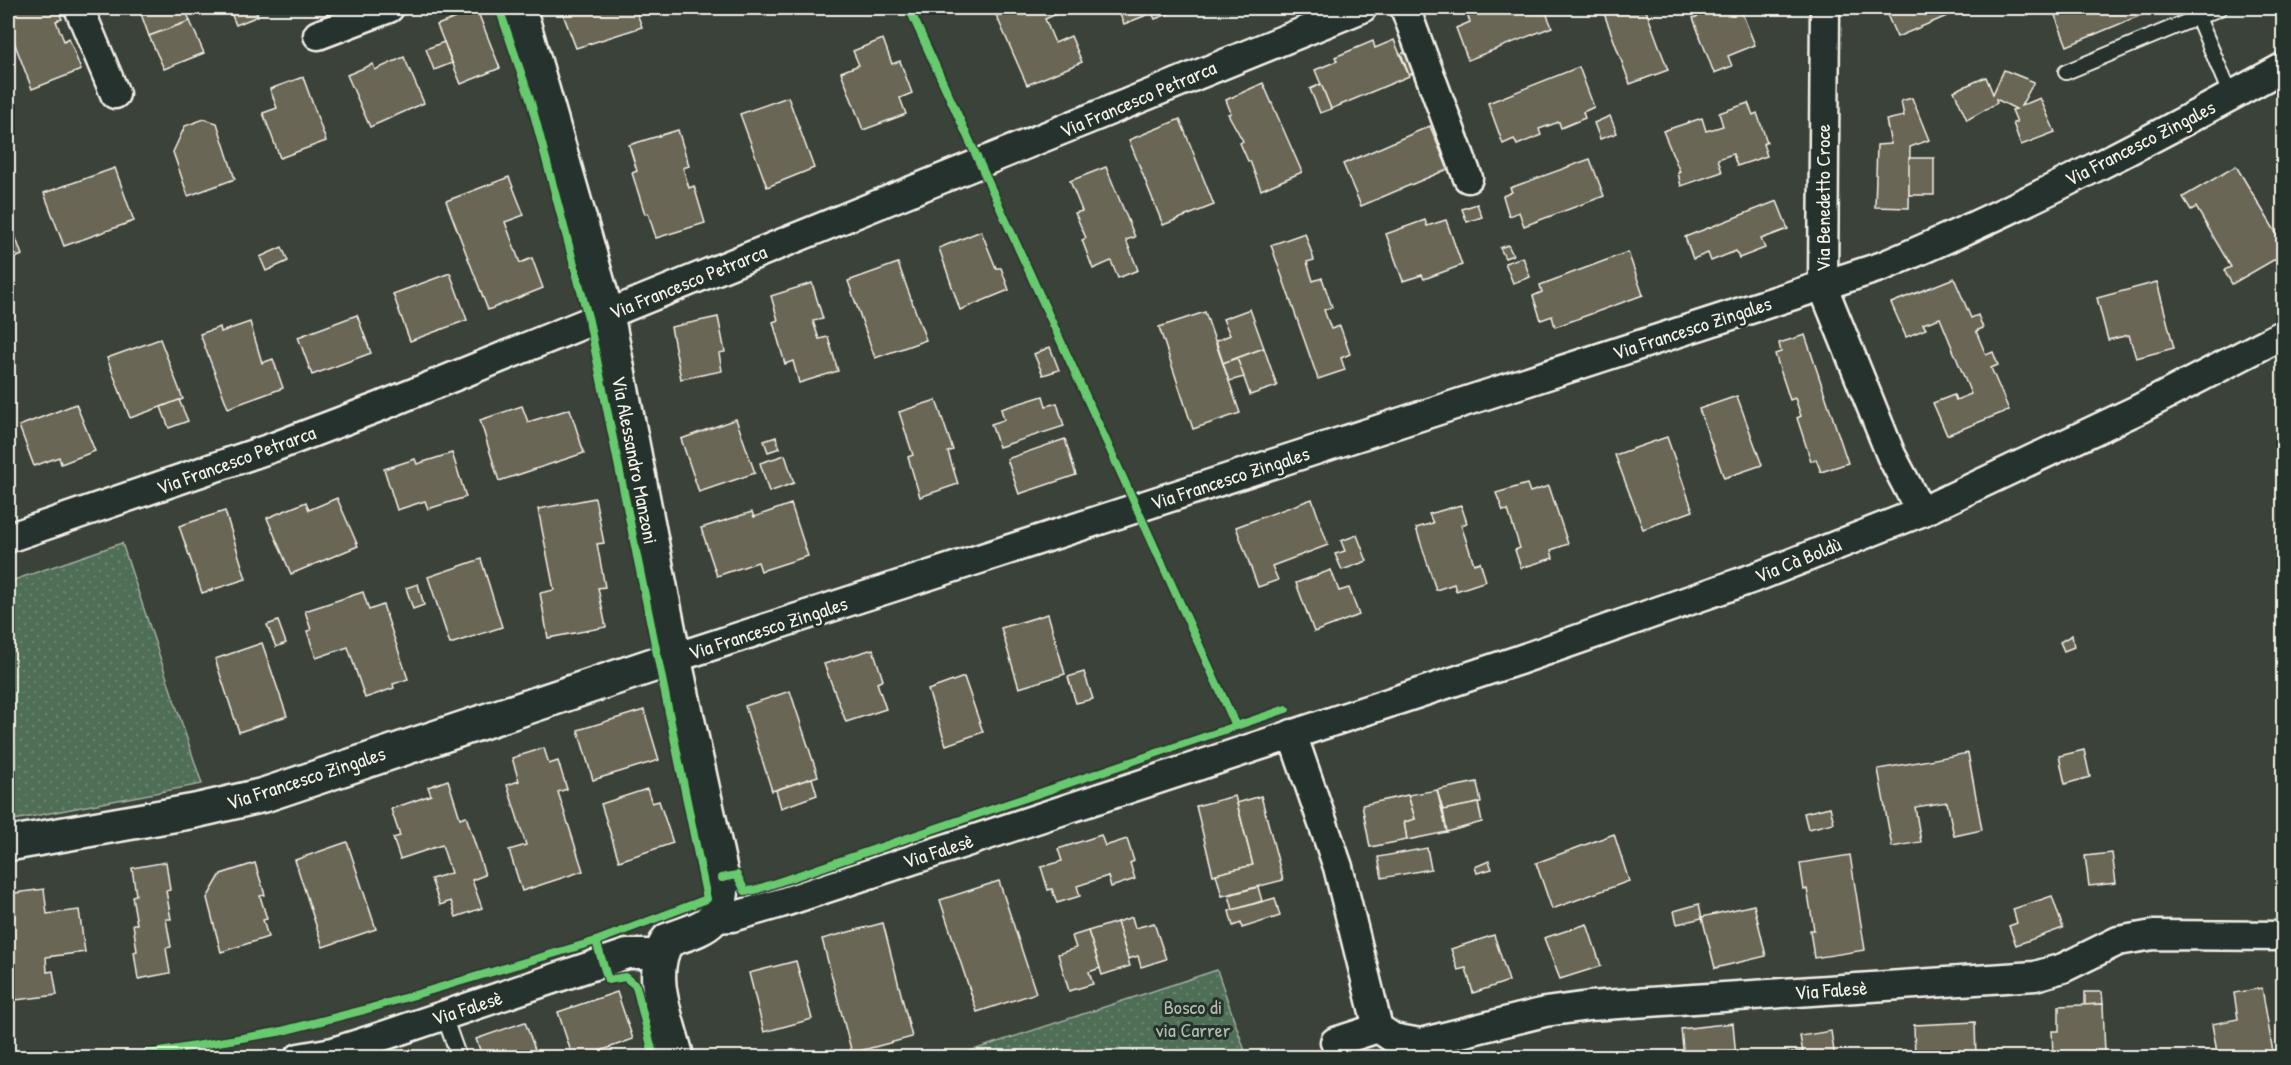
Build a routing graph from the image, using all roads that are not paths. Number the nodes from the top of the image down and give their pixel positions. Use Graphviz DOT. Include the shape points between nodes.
graph roads {
  1 [pos="79,8"];
  2 [pos="389,8"];
  3 [pos="519,8"];
  4 [pos="1362,8"];
  5 [pos="1405,8"];
  6 [pos="1825,8"];
  7 [pos="2220,8"];
  8 [pos="2196,12"];
  9 [pos="318,35"];
  10 [pos="2283,67"];
  11 [pos="2066,72"];
  12 [pos="115,94"];
  13 [pos="2230,96"];
  14 [pos="1468,178"];
  15 [pos="1823,287"];
  16 [pos="607,315"];
  17 [pos="2283,334"];
  18 [pos="1921,512"];
  19 [pos="8,538"];
  20 [pos="674,658"];
  21 [pos="1292,734"];
  22 [pos="8,844"];
  23 [pos="716,918"];
  24 [pos="2283,936"];
  25 [pos="660,954"];
  26 [pos="444,1016"];
  27 [pos="1378,1028"];
  28 [pos="1335,1042"];
  29 [pos="299,1058"];
  30 [pos="459,1058"];
  31 [pos="677,1058"];
  1 -- 12 [label="street"];
  2 -- 9 [label="street"];
  3 -- 16 [label="street, Via Alessandro Manzoni"];
  4 -- 16 [label="street, Via Francesco Petrarca"];
  5 -- 14 [label="street"];
  6 -- 15 [label="street, Via Benedetto Croce"];
  7 -- 8 [label="lane"];
  8 -- 11 [label="lane"];
  8 -- 13 [label="lane"];
  10 -- 13 [label="street, Via Francesco Zingales"];
  13 -- 15 [label="street, Via Francesco Zingales" via="1954,237"];
  15 -- 18 [label="street, Via Benedetto Croce" via="1891,455"];
  15 -- 20 [label="street, Via Francesco Zingales"];
  16 -- 19 [label="street, Via Francesco Petrarca" via="274,447"];
  16 -- 20 [label="street, Via Alessandro Manzoni"];
  17 -- 18 [label="street, Via Cà Boldù" via="2137,410"];
  18 -- 21 [label="street, Via Cà Boldù" via="1655,614"];
  20 -- 22 [label="street, Via Francesco Zingales" via="264,795 195,812"];
  20 -- 23 [label="street, Via Alessandro Manzoni" via="722,878 722,903"];
  21 -- 23 [label="street, Via Falesè" via="781,903"];
  21 -- 27 [label="street" via="1338,867"];
  23 -- 25 [label="street, Via Falesè" via="668,940"];
  24 -- 27 [label="street, Via Falesè" via="2153,934 2118,941 2062,968 2034,976 1589,1006 1545,1012 1420,1042 1393,1038"];
  25 -- 26 [label="street, Via Falesè" via="627,954"];
  25 -- 31 [label="street" via="659,986"];
  26 -- 29 [label="street, Via Falesè" via="333,1052"];
  26 -- 30 [label="lane"];
  27 -- 28 [label="street"];
}
